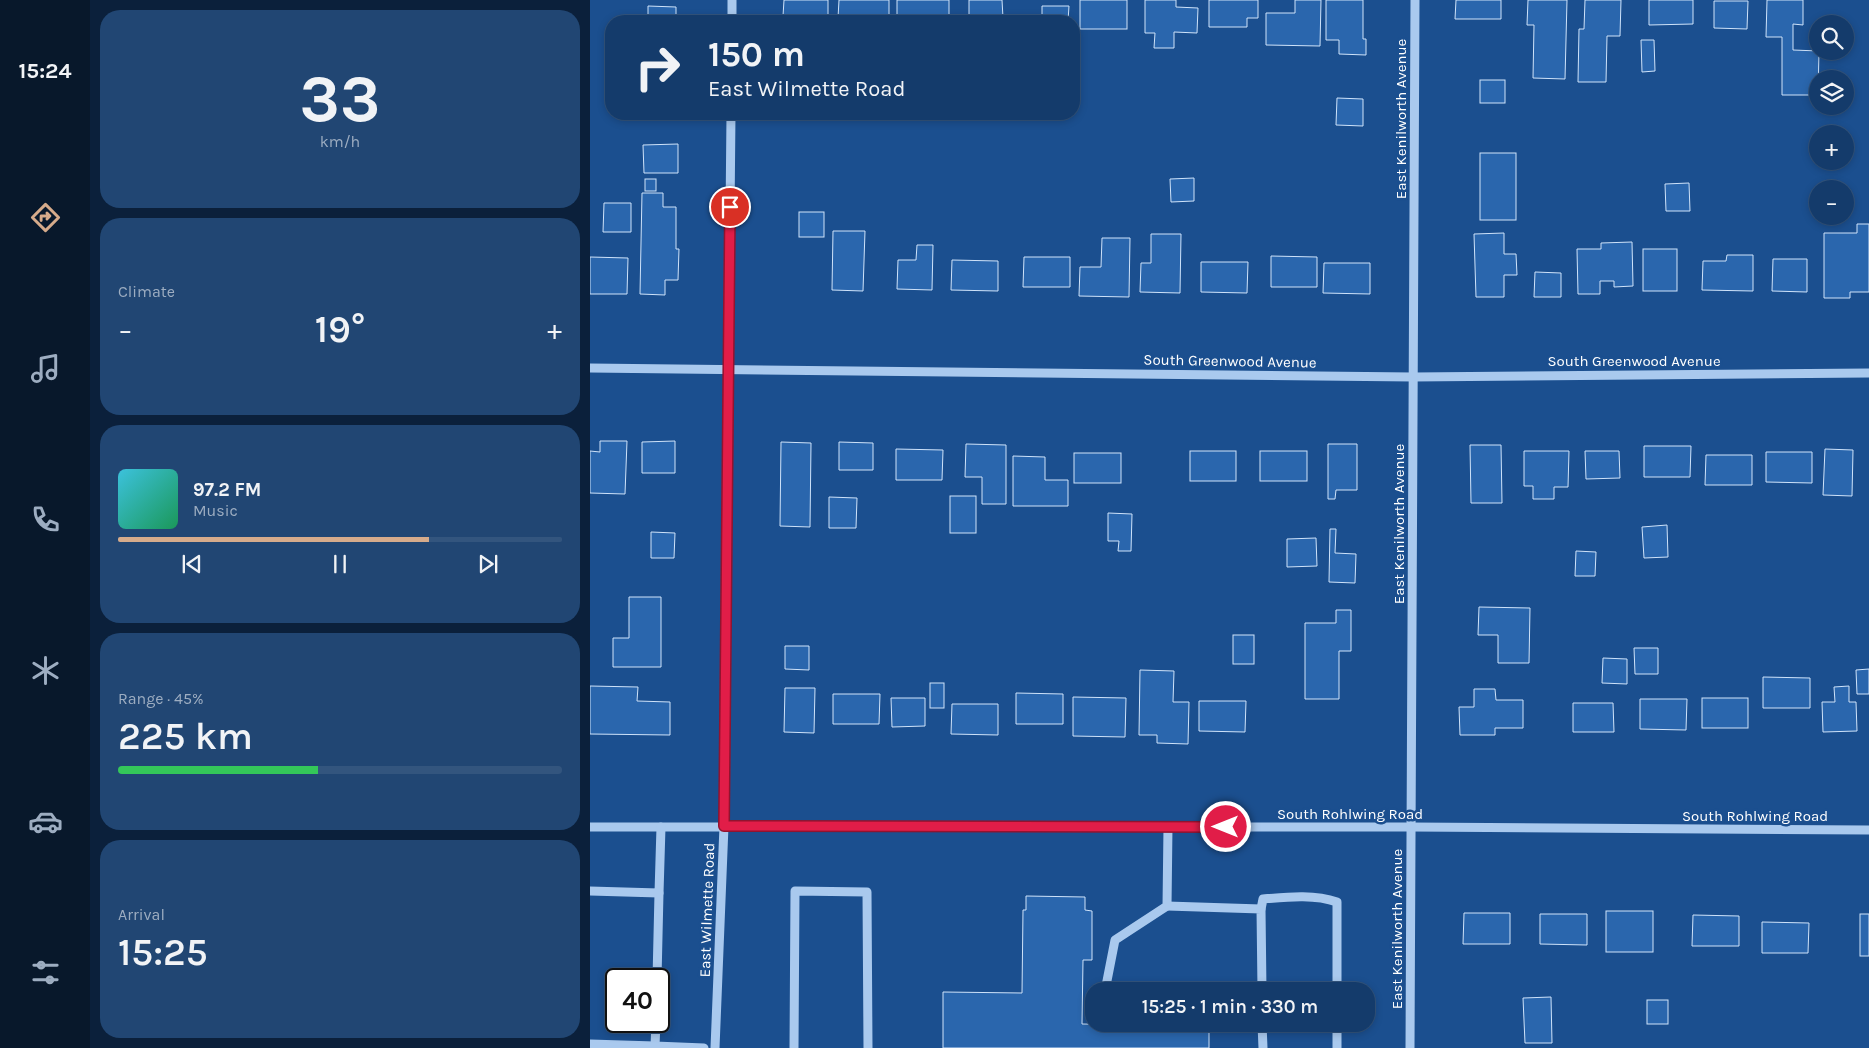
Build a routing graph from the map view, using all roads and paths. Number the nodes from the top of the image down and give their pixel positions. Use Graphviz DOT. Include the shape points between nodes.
graph roads {
  1 [pos="732,0"];
  2 [pos="1415,0"];
  3 [pos="732,15"];
  4 [pos="731,120"];
  5 [pos="590,368"];
  6 [pos="728,369"];
  7 [pos="1869,373"];
  8 [pos="1413,377"];
  9 [pos="661,826"];
  10 [pos="724,826"];
  11 [pos="590,827"];
  12 [pos="1168,827"];
  13 [pos="1412,827"];
  14 [pos="1869,830"];
  15 [pos="590,891"];
  16 [pos="659,893"];
  17 [pos="1167,906"];
  18 [pos="1261,909"];
  19 [pos="657,968"];
  20 [pos="1107,982"];
  21 [pos="1262,982"];
  22 [pos="1337,982"];
  23 [pos="1262,1032"];
  24 [pos="1337,1032"];
  25 [pos="656,1033"];
  26 [pos="590,1044"];
  27 [pos="655,1046"];
  28 [pos="704,1048"];
  29 [pos="715,1048"];
  30 [pos="794,1048"];
  31 [pos="868,1048"];
  32 [pos="1263,1048"];
  33 [pos="1337,1048"];
  34 [pos="1410,1048"];
  1 -- 3 [label="street"];
  2 -- 8 [label="street, East Kenilworth Avenue"];
  4 -- 6 [label="street, East Wilmette Road"];
  5 -- 6 [label="street, South Greenwood Avenue"];
  6 -- 8 [label="street, South Greenwood Avenue"];
  6 -- 10 [label="street, East Wilmette Road"];
  7 -- 8 [label="street, South Greenwood Avenue"];
  8 -- 13 [label="street, East Kenilworth Avenue"];
  9 -- 10 [label="street, South Rohlwing Road"];
  9 -- 11 [label="street, South Rohlwing Road"];
  9 -- 16 [label="street"];
  10 -- 12 [label="street, South Rohlwing Road"];
  10 -- 29 [label="street, East Wilmette Road"];
  12 -- 13 [label="street, South Rohlwing Road"];
  12 -- 17 [label="street"];
  13 -- 14 [label="street, South Rohlwing Road"];
  13 -- 34 [label="street, East Kenilworth Avenue"];
  15 -- 16 [label="street"];
  16 -- 19 [label="street"];
  17 -- 18 [label="street"];
  17 -- 20 [label="street" via="1115,940"];
  18 -- 21 [label="street"];
  18 -- 22 [label="street" via="1263,899 1292,897 1337,902"];
  23 -- 32 [label="street"];
  24 -- 33 [label="street"];
  25 -- 27 [label="street"];
  26 -- 27 [label="street"];
  27 -- 28 [label="street"];
  30 -- 31 [label="street" via="795,891 804,891 867,892"];
}
